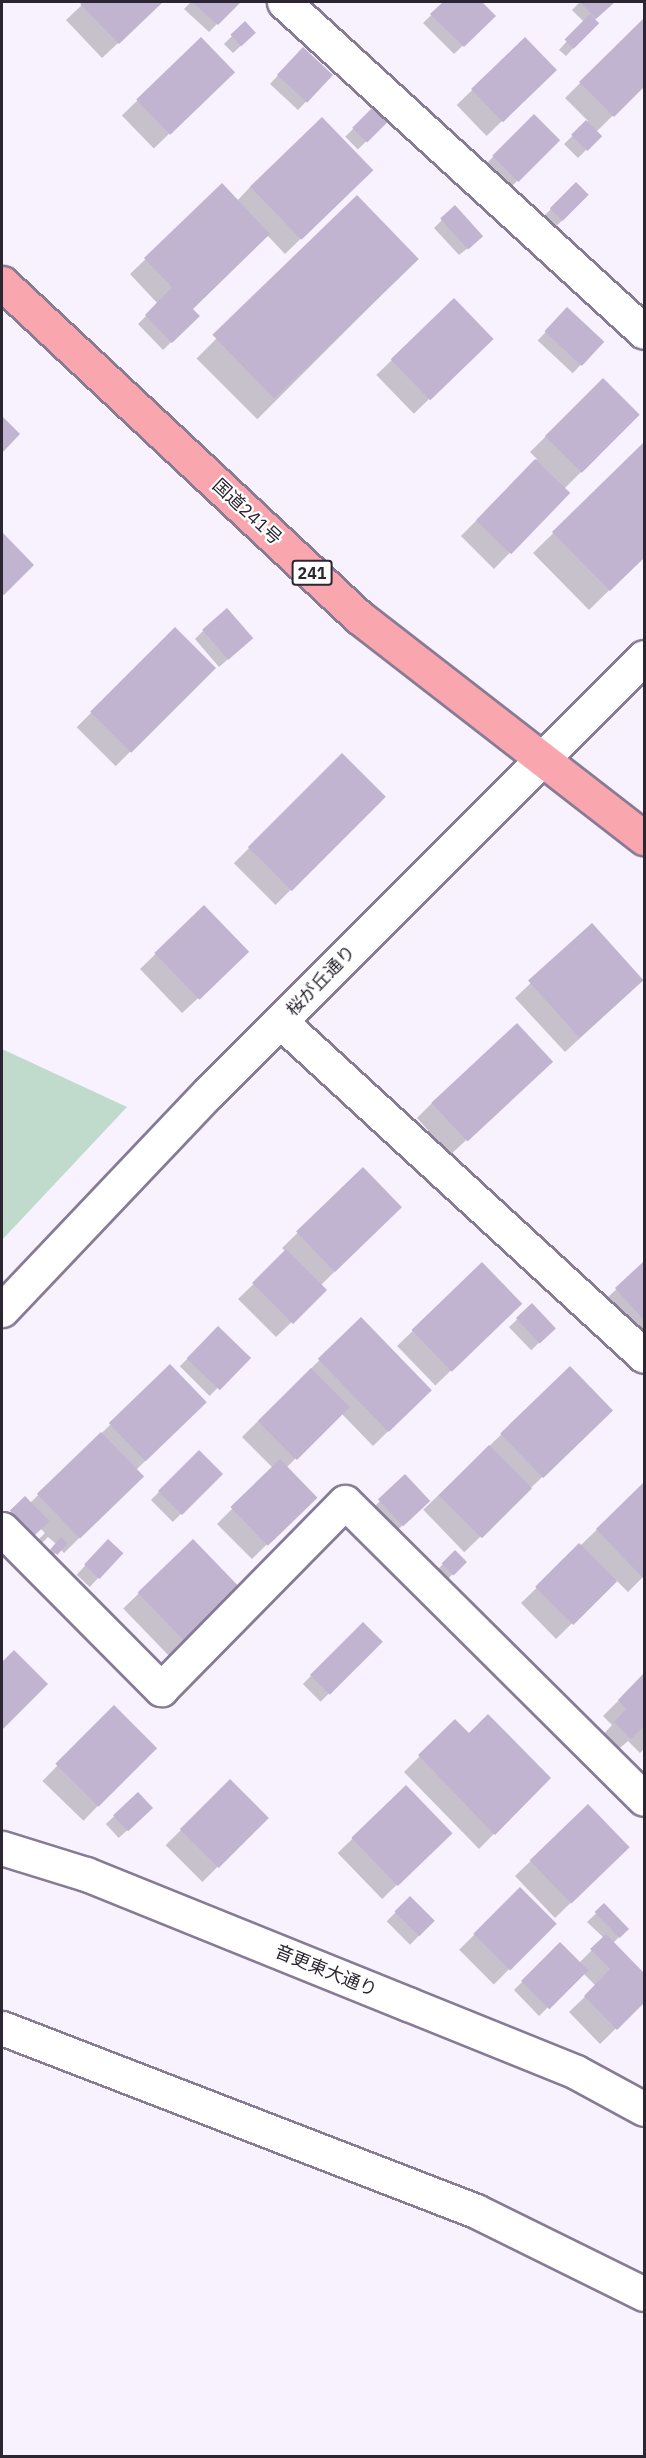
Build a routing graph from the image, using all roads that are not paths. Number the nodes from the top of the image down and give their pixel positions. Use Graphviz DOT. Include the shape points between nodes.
graph roads {
  1 [pos="284,2"];
  2 [pos="2,283"];
  3 [pos="645,332"];
  4 [pos="645,657"];
  5 [pos="541,762"];
  6 [pos="645,838"];
  7 [pos="281,1022"];
  8 [pos="2,1310"];
  9 [pos="645,1356"];
  10 [pos="2,1529"];
  11 [pos="645,1799"];
  12 [pos="2,1848"];
  13 [pos="2,2028"];
  14 [pos="645,2109"];
  15 [pos="645,2294"];
  1 -- 3 [label="street"];
  2 -- 5 [label="highway, 国道241号 / 241" via="359,617"];
  4 -- 5 [label="street, 桜が丘通り"];
  5 -- 6 [label="highway, 国道241号 / 241"];
  5 -- 7 [label="street, 桜が丘通り"];
  7 -- 8 [label="street, 桜が丘通り"];
  7 -- 9 [label="street"];
  10 -- 11 [label="street" via="161,1689 345,1502"];
  12 -- 14 [label="street, 音更東大通り" via="86,1874 576,2072"];
  13 -- 15 [label="street" via="476,2211"];
}
